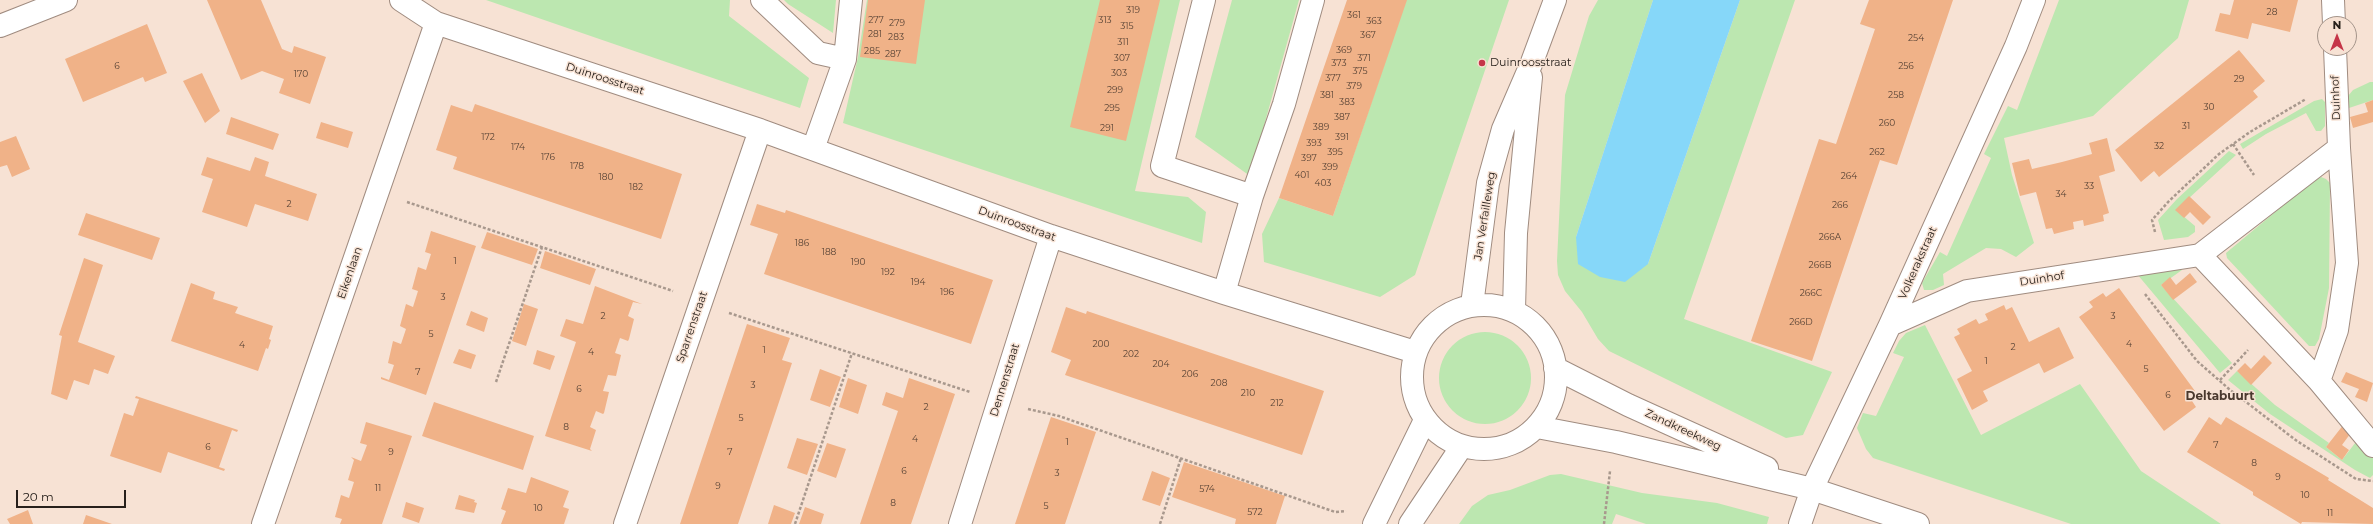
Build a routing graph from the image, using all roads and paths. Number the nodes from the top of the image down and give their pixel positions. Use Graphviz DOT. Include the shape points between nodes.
graph roads {
  1 [pos="66,0"];
  2 [pos="401,0"];
  3 [pos="762,0"];
  4 [pos="850,0"];
  5 [pos="1204,0"];
  6 [pos="1313,0"];
  7 [pos="1555,0"];
  8 [pos="2034,0"];
  9 [pos="2333,0"];
  10 [pos="2334,16"];
  11 [pos="436,23"];
  12 [pos="0,26"];
  13 [pos="2334,56"];
  14 [pos="845,59"];
  15 [pos="1532,62"];
  16 [pos="2336,88"];
  17 [pos="760,130"];
  18 [pos="2232,144"];
  19 [pos="2338,148"];
  20 [pos="813,149"];
  21 [pos="2245,162"];
  22 [pos="378,192"];
  23 [pos="1252,196"];
  24 [pos="1050,236"];
  25 [pos="542,247"];
  26 [pos="2200,255"];
  27 [pos="2162,261"];
  28 [pos="2124,266"];
  29 [pos="1224,293"];
  30 [pos="701,302"];
  31 [pos="1472,305"];
  32 [pos="1514,310"];
  33 [pos="1890,325"];
  34 [pos="1415,352"];
  35 [pos="852,354"];
  36 [pos="2240,359"];
  37 [pos="1555,368"];
  38 [pos="2220,380"];
  39 [pos="2319,381"];
  40 [pos="496,382"];
  41 [pos="999,402"];
  42 [pos="1425,420"];
  43 [pos="1537,427"];
  44 [pos="1462,446"];
  45 [pos="2373,446"];
  46 [pos="1181,458"];
  47 [pos="1610,468"];
  48 [pos="2373,481"];
  49 [pos="1812,489"];
  50 [pos="1354,511"];
  51 [pos="263,524"];
  52 [pos="625,524"];
  53 [pos="795,524"];
  54 [pos="960,524"];
  55 [pos="1160,524"];
  56 [pos="1374,524"];
  57 [pos="1410,524"];
  58 [pos="1604,524"];
  59 [pos="1800,524"];
  60 [pos="1918,524"];
  1 -- 12 [label="street"];
  2 -- 11 [label="street, Duinroosstraat"];
  3 -- 14 [label="street" via="818,53"];
  4 -- 14 [label="street"];
  5 -- 23 [label="street" via="1162,166"];
  6 -- 23 [label="street" via="1284,104"];
  7 -- 15 [label="street, Jan Verfailleweg"];
  8 -- 33 [label="street, Volkerakstraat" via="2016,46"];
  9 -- 10 [label="street"];
  11 -- 17 [label="street, Duinroosstraat"];
  11 -- 22 [label="street, Eikenlaan"];
  13 -- 16 [label="street, Duinhof"];
  14 -- 20 [label="street"];
  15 -- 31 [label="street, Jan Verfailleweg" via="1503,129 1488,183"];
  15 -- 32 [label="street, Jan Verfailleweg" via="1517,225"];
  16 -- 18 [label="path" via="2305,99"];
  16 -- 19 [label="street, Duinhof"];
  17 -- 20 [label="street, Duinroosstraat"];
  17 -- 30 [label="street, Sparrenstraat"];
  18 -- 21 [label="path"];
  18 -- 27 [label="path" via="2169,201 2152,220"];
  19 -- 26 [label="street, Duinhof"];
  19 -- 39 [label="street, Duinhof" via="2347,263 2337,330"];
  20 -- 24 [label="street, Duinroosstraat"];
  22 -- 25 [label="path"];
  22 -- 51 [label="street, Eikenlaan"];
  23 -- 29 [label="street"];
  24 -- 29 [label="street, Duinroosstraat"];
  24 -- 41 [label="street, Dennenstraat"];
  25 -- 30 [label="path"];
  25 -- 40 [label="path"];
  26 -- 27 [label="street, Duinhof"];
  26 -- 39 [label="street"];
  27 -- 28 [label="street, Duinhof"];
  28 -- 33 [label="street, Duinhof" via="1967,291"];
  28 -- 38 [label="path" via="2197,361"];
  29 -- 34 [label="street, Duinroosstraat"];
  30 -- 35 [label="path"];
  30 -- 52 [label="street, Sparrenstraat"];
  31 -- 32 [label="street" via="1491,304"];
  31 -- 34 [label="street" via="1442,316 1425,335"];
  32 -- 37 [label="street" via="1539,329 1548,344"];
  33 -- 49 [label="street, Volkerakstraat"];
  34 -- 42 [label="street" via="1412,372 1415,395"];
  35 -- 41 [label="path"];
  35 -- 53 [label="path"];
  36 -- 38 [label="path"];
  37 -- 43 [label="street" via="1554,394 1548,413"];
  37 -- 49 [label="street, Zandkreekweg" via="1628,405"];
  38 -- 48 [label="path" via="2297,441 2356,479"];
  39 -- 45 [label="street"];
  41 -- 46 [label="path" via="1059,416"];
  41 -- 54 [label="street, Dennenstraat"];
  42 -- 44 [label="street" via="1444,440"];
  42 -- 56 [label="street"];
  43 -- 44 [label="street" via="1519,442 1501,448 1472,450"];
  43 -- 49 [label="street, Zandkreekweg" via="1616,442"];
  44 -- 57 [label="street"];
  46 -- 50 [label="path" via="1335,512"];
  46 -- 55 [label="path"];
  47 -- 58 [label="path"];
  49 -- 59 [label="street, Volkerakstraat"];
  49 -- 60 [label="street, Zandkreekweg"];
}
